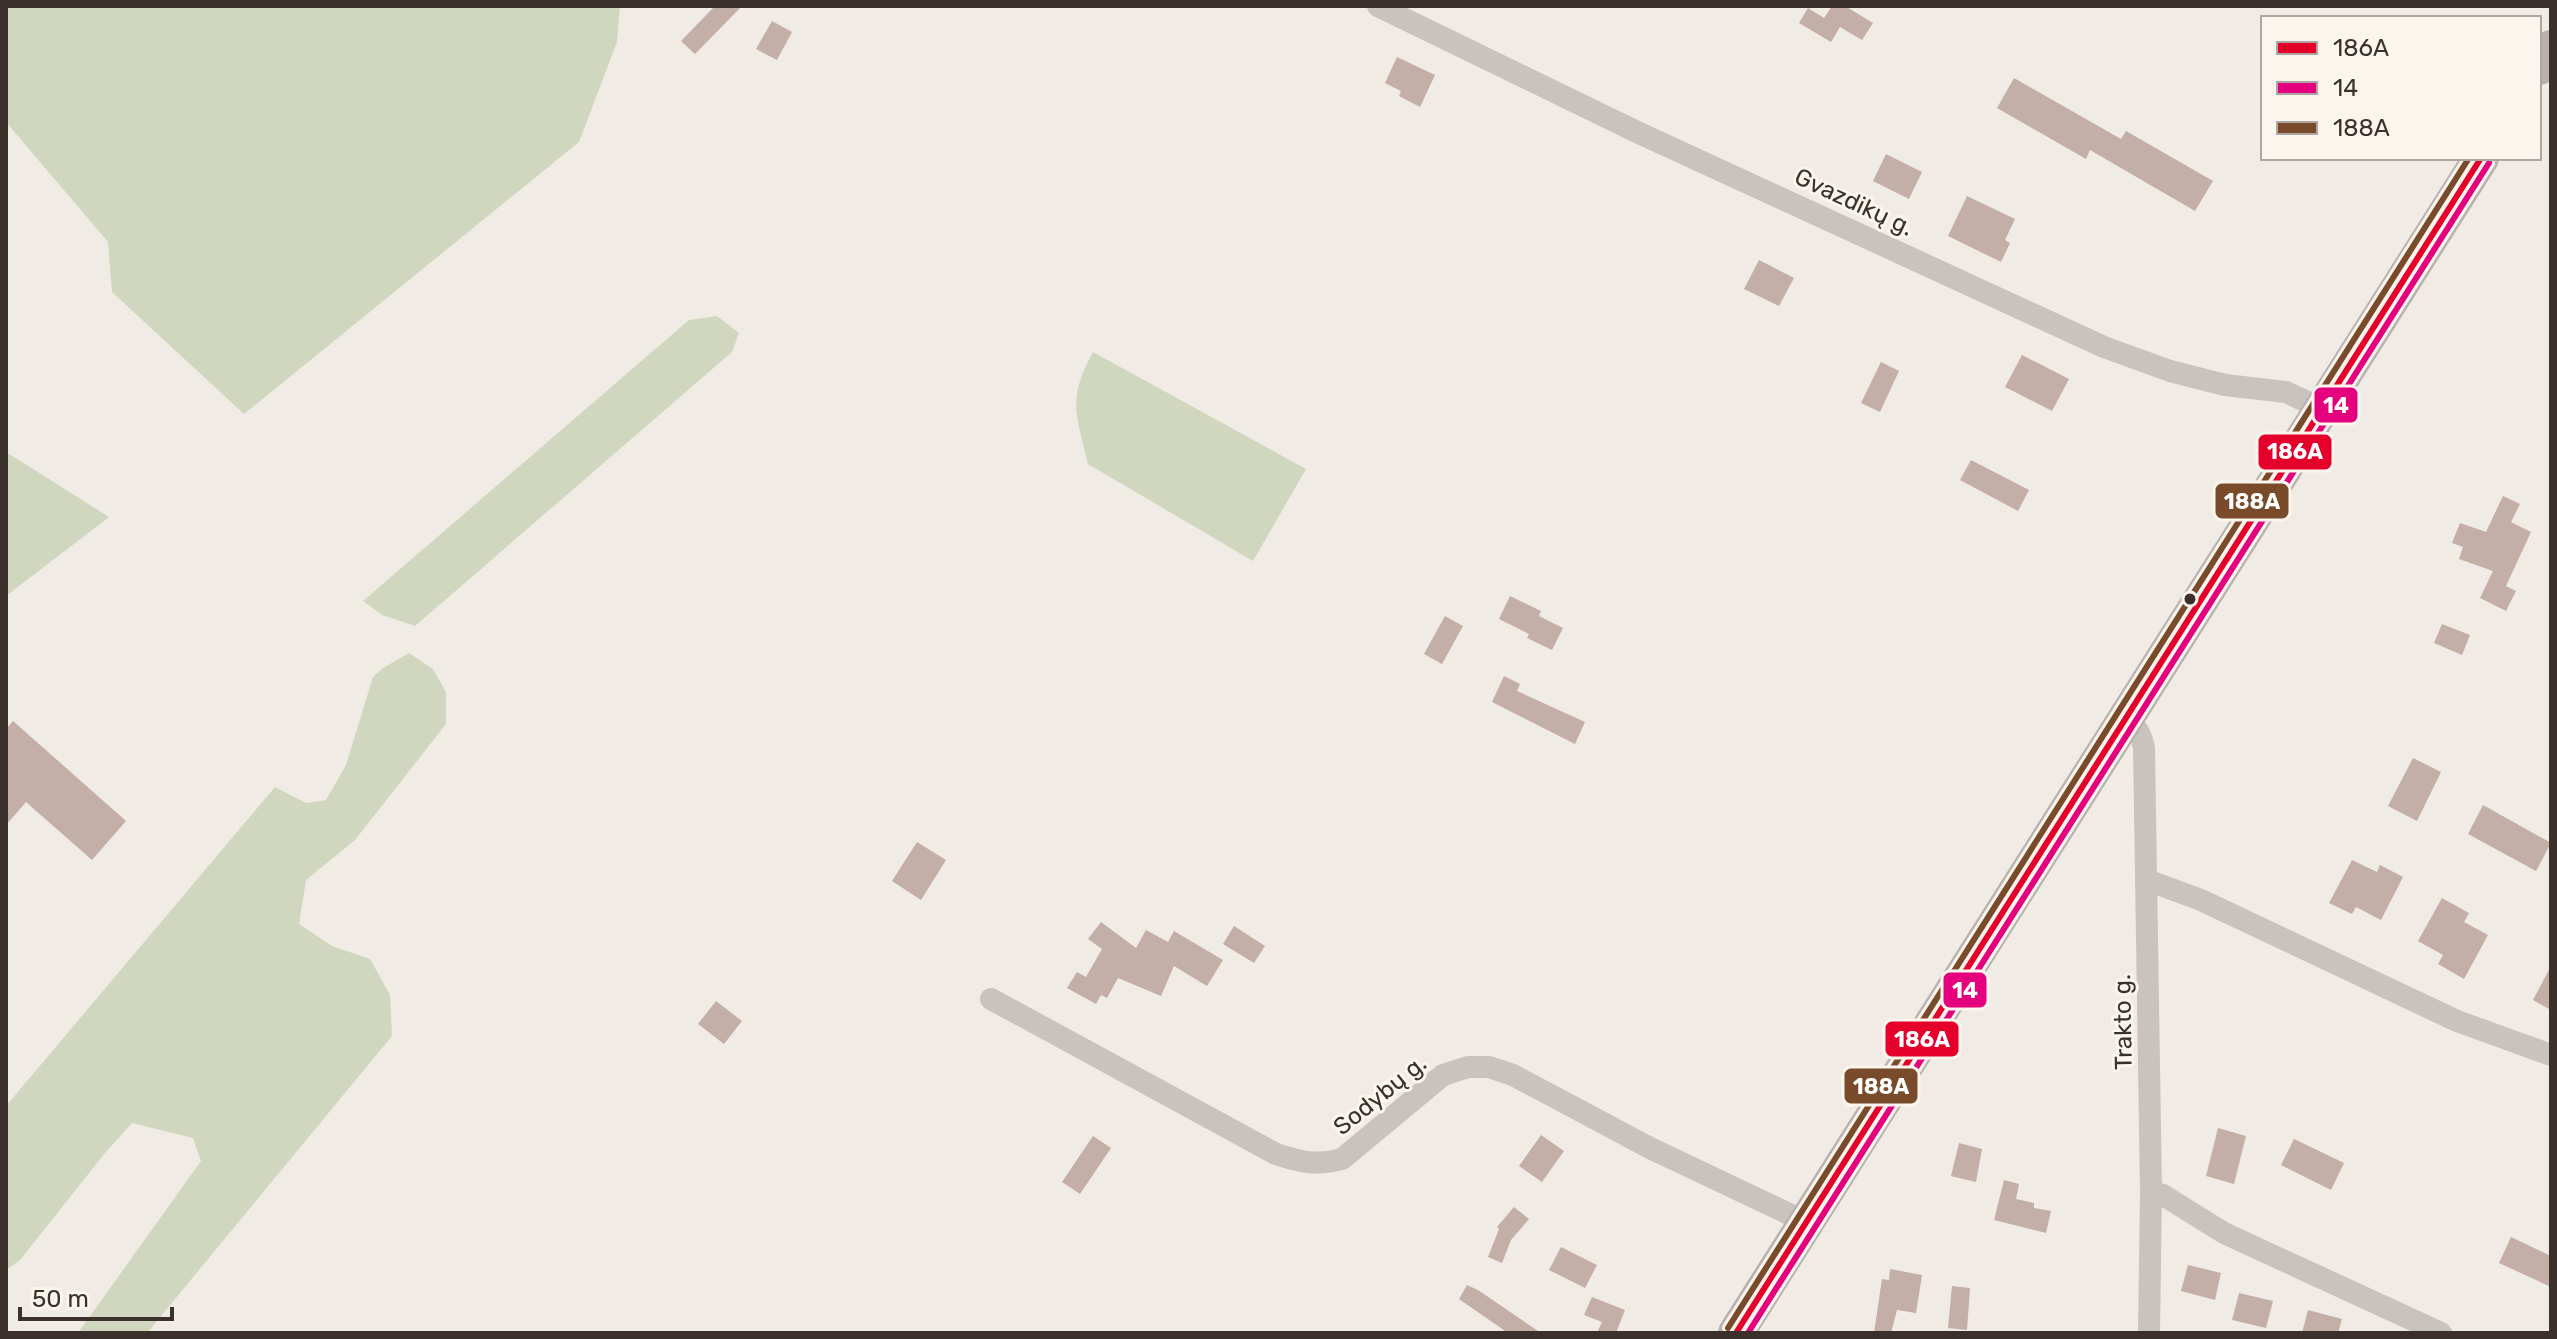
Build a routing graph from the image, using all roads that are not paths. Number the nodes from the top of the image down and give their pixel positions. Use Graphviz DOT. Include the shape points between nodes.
graph roads {
  1 [pos="1378,6"];
  2 [pos="2480,160"];
  3 [pos="2322,409"];
  4 [pos="2125,719"];
  5 [pos="2147,880"];
  6 [pos="991,999"];
  7 [pos="2551,1055"];
  8 [pos="2151,1192"];
  9 [pos="1806,1222"];
  10 [pos="1736,1333"];
  11 [pos="2149,1333"];
  12 [pos="2441,1333"];
  1 -- 3 [label="street, Gvazdikų g." via="2104,347 2225,385 2286,392"];
  2 -- 3 [label="main road"];
  3 -- 4 [label="main road"];
  4 -- 5 [label="street, Trakto g." via="2142,735 2144,748"];
  4 -- 9 [label="main road"];
  5 -- 7 [label="street" via="2201,900 2457,1021"];
  5 -- 8 [label="street, Trakto g."];
  6 -- 9 [label="street, Sodybų g." via="1276,1154 1305,1163 1342,1159 1443,1075 1489,1067"];
  8 -- 11 [label="street, Trakto g."];
  8 -- 12 [label="street" via="2224,1233"];
  9 -- 10 [label="main road"];
}
